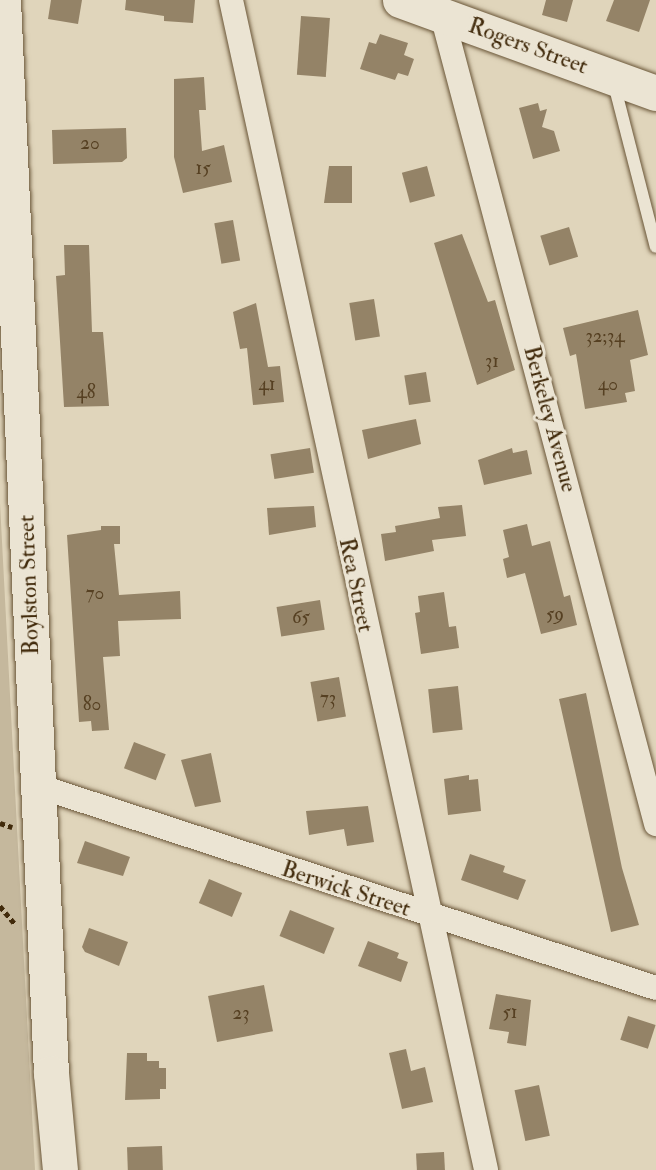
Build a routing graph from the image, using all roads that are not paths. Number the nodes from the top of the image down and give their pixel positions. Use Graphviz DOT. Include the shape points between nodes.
graph roads {
  1 [pos="4,0"];
  2 [pos="231,0"];
  3 [pos="400,0"];
  4 [pos="442,15"];
  5 [pos="612,77"];
  6 [pos="656,93"];
  7 [pos="656,247"];
  8 [pos="38,786"];
  9 [pos="656,824"];
  10 [pos="430,917"];
  11 [pos="656,988"];
  12 [pos="60,1170"];
  13 [pos="485,1170"];
  1 -- 8 [label="main road, Boylston Street"];
  2 -- 10 [label="street, Rea Street"];
  3 -- 4 [label="main road, Rogers Street"];
  4 -- 5 [label="main road, Rogers Street"];
  4 -- 9 [label="street, Berkeley Avenue"];
  5 -- 6 [label="main road, Rogers Street"];
  5 -- 7 [label="lane"];
  8 -- 10 [label="street, Berwick Street"];
  8 -- 12 [label="main road, Boylston Street"];
  10 -- 11 [label="street, Berwick Street"];
  10 -- 13 [label="street, Rea Street"];
}
